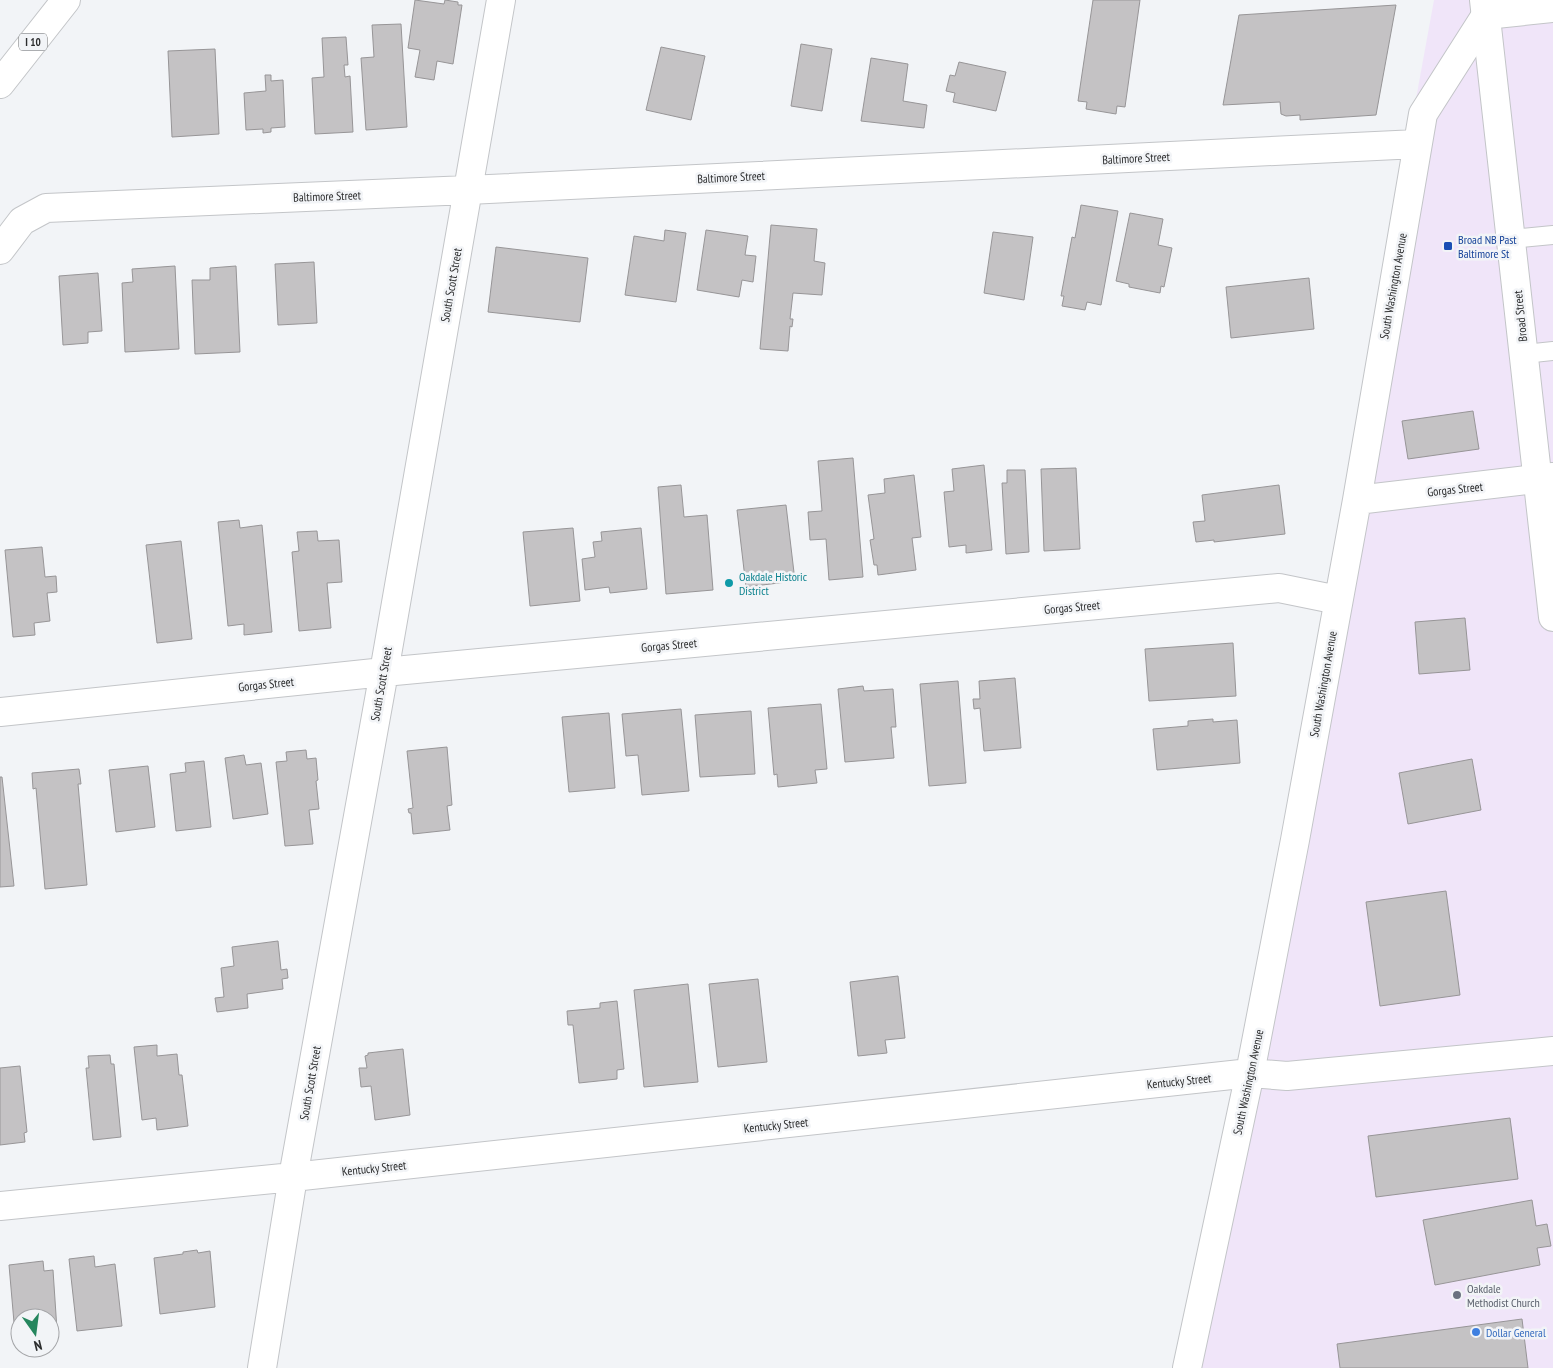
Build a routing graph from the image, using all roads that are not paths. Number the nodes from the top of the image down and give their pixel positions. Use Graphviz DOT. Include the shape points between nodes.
graph roads {
  1 [pos="66,0"];
  2 [pos="501,0"];
  3 [pos="1485,7"];
  4 [pos="1553,8"];
  5 [pos="0,84"];
  6 [pos="1417,144"];
  7 [pos="468,190"];
  8 [pos="1553,235"];
  9 [pos="1511,240"];
  10 [pos="0,250"];
  11 [pos="1553,351"];
  12 [pos="1524,354"];
  13 [pos="1546,478"];
  14 [pos="1356,500"];
  15 [pos="1338,600"];
  16 [pos="1553,617"];
  17 [pos="384,672"];
  18 [pos="0,712"];
  19 [pos="1553,1051"];
  20 [pos="1250,1073"];
  21 [pos="293,1177"];
  22 [pos="0,1206"];
  23 [pos="262,1368"];
  24 [pos="1187,1368"];
  1 -- 5 [label="main road, I 10"];
  2 -- 7 [label="main road, South Scott Street"];
  3 -- 4 [label="main road"];
  3 -- 6 [label="main road, South Washington Avenue" via="1422,114"];
  3 -- 9 [label="main road, Broad Street"];
  6 -- 7 [label="main road, Baltimore Street"];
  6 -- 14 [label="main road, South Washington Avenue"];
  7 -- 10 [label="main road, Baltimore Street" via="46,208 22,221"];
  7 -- 17 [label="main road, South Scott Street"];
  8 -- 9 [label="lane"];
  9 -- 12 [label="main road, Broad Street"];
  11 -- 12 [label="lane"];
  12 -- 13 [label="main road, Broad Street"];
  13 -- 14 [label="main road, Gorgas Street"];
  13 -- 16 [label="main road, Broad Street"];
  14 -- 15 [label="main road, South Washington Avenue"];
  15 -- 17 [label="main road, Gorgas Street" via="1279,588"];
  15 -- 20 [label="main road, South Washington Avenue"];
  17 -- 18 [label="main road, Gorgas Street"];
  17 -- 21 [label="main road, South Scott Street"];
  19 -- 20 [label="main road, Kentucky Street" via="1287,1076"];
  20 -- 21 [label="main road, Kentucky Street"];
  20 -- 24 [label="main road, South Washington Avenue"];
  21 -- 22 [label="main road, Kentucky Street"];
  21 -- 23 [label="main road, South Scott Street"];
}
